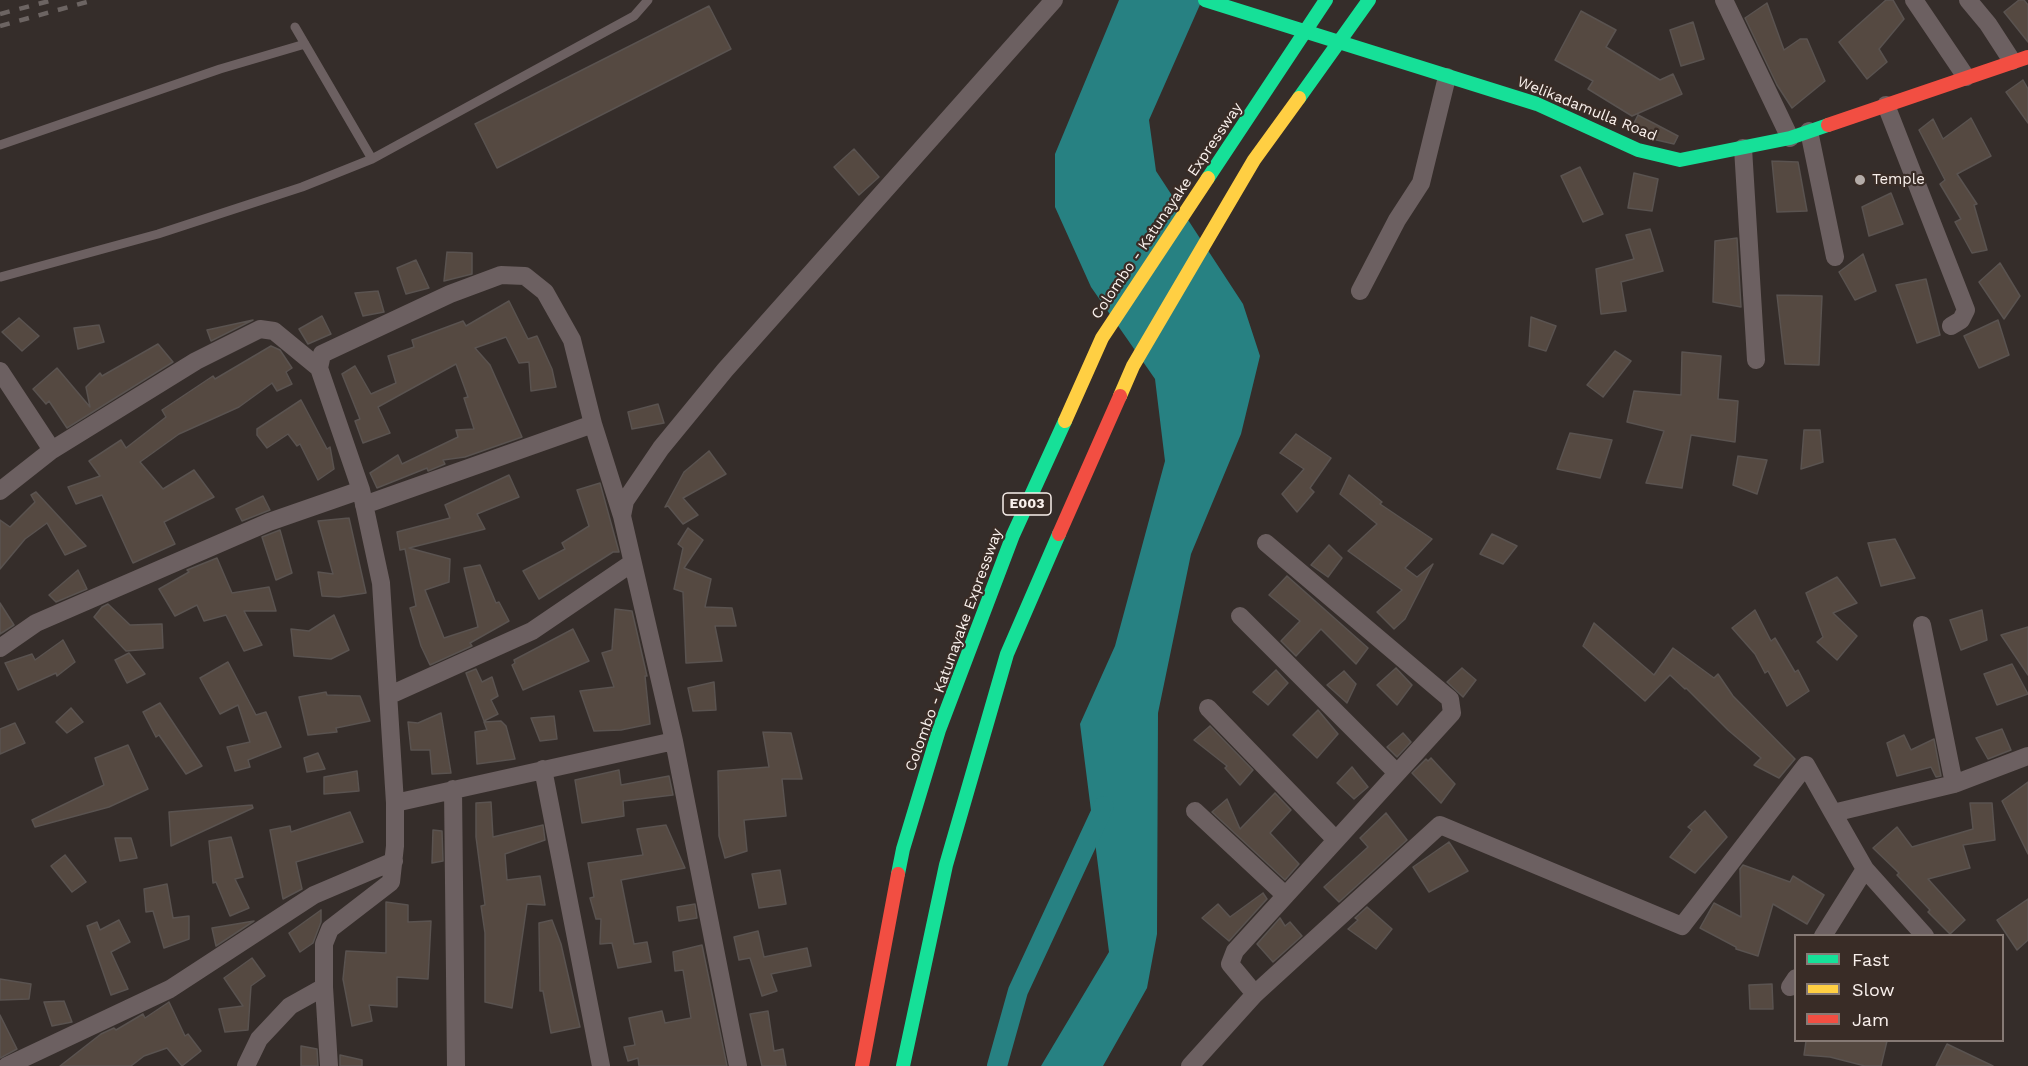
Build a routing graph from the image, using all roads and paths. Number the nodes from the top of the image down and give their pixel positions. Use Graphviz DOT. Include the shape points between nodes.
graph roads {
  1 [pos="648,0"];
  2 [pos="1054,0"];
  3 [pos="1205,0"];
  4 [pos="1326,0"];
  5 [pos="1369,0"];
  6 [pos="1724,0"];
  7 [pos="1914,0"];
  8 [pos="1968,0"];
  9 [pos="295,27"];
  10 [pos="305,44"];
  11 [pos="2020,59"];
  12 [pos="1447,77"];
  13 [pos="1966,77"];
  14 [pos="1886,105"];
  15 [pos="1809,131"];
  16 [pos="1790,138"];
  17 [pos="0,146"];
  18 [pos="1743,148"];
  19 [pos="372,159"];
  20 [pos="1835,257"];
  21 [pos="1,277"];
  22 [pos="1360,291"];
  23 [pos="1951,326"];
  24 [pos="1756,360"];
  25 [pos="319,368"];
  26 [pos="0,371"];
  27 [pos="593,424"];
  28 [pos="52,450"];
  29 [pos="0,491"];
  30 [pos="363,498"];
  31 [pos="622,516"];
  32 [pos="1266,543"];
  33 [pos="632,563"];
  34 [pos="1240,616"];
  35 [pos="1923,625"];
  36 [pos="0,648"];
  37 [pos="390,695"];
  38 [pos="1208,708"];
  39 [pos="674,741"];
  40 [pos="2028,756"];
  41 [pos="543,769"];
  42 [pos="1398,773"];
  43 [pos="1954,784"];
  44 [pos="453,789"];
  45 [pos="395,803"];
  46 [pos="1195,811"];
  47 [pos="1833,813"];
  48 [pos="1336,840"];
  49 [pos="394,861"];
  50 [pos="1866,869"];
  51 [pos="1285,895"];
  52 [pos="1824,934"];
  53 [pos="1923,934"];
  54 [pos="324,987"];
  55 [pos="1255,994"];
  56 [pos="7,1066"];
  57 [pos="246,1066"];
  58 [pos="329,1066"];
  59 [pos="456,1066"];
  60 [pos="601,1066"];
  61 [pos="738,1066"];
  62 [pos="862,1066"];
  63 [pos="903,1066"];
  64 [pos="1190,1066"];
  1 -- 19 [label="lane" via="634,16"];
  2 -- 31 [label="street" via="725,370 661,448 625,501"];
  3 -- 12 [label="main road, Welikadamulla Road"];
  4 -- 62 [label="main road, Colombo - Katunayake Expressway / E003" via="1102,338 1013,535 939,730 903,849"];
  5 -- 63 [label="main road, E003" via="1254,160 1133,366 1012,643 946,865"];
  6 -- 16 [label="street"];
  7 -- 13 [label="street"];
  8 -- 11 [label="street"];
  9 -- 10 [label="lane"];
  10 -- 17 [label="lane" via="220,69"];
  10 -- 19 [label="lane"];
  11 -- 13 [label="main road, Welikadamulla Road"];
  12 -- 18 [label="main road, Welikadamulla Road" via="1537,104 1648,153 1680,160"];
  12 -- 22 [label="street" via="1421,183"];
  13 -- 14 [label="main road, Welikadamulla Road"];
  14 -- 15 [label="main road, Welikadamulla Road"];
  14 -- 23 [label="street" via="1966,310 1961,320"];
  15 -- 16 [label="main road, Welikadamulla Road"];
  15 -- 20 [label="street"];
  16 -- 18 [label="main road, Welikadamulla Road"];
  18 -- 24 [label="street"];
  19 -- 21 [label="lane" via="302,187 158,234"];
  25 -- 27 [label="street" via="322,354 450,294 501,275 525,276 545,292 572,340"];
  25 -- 28 [label="street" via="274,331 260,329 196,361"];
  25 -- 30 [label="street"];
  26 -- 28 [label="street"];
  27 -- 30 [label="street"];
  27 -- 31 [label="street"];
  28 -- 29 [label="street"];
  30 -- 36 [label="street" via="269,522 237,535 36,624"];
  30 -- 37 [label="street" via="381,583"];
  31 -- 33 [label="street"];
  32 -- 42 [label="street" via="1450,699 1452,714"];
  33 -- 37 [label="street" via="532,631"];
  33 -- 39 [label="street"];
  34 -- 42 [label="street"];
  35 -- 43 [label="street"];
  37 -- 45 [label="street"];
  38 -- 48 [label="street"];
  39 -- 41 [label="street"];
  39 -- 61 [label="street"];
  40 -- 43 [label="street"];
  41 -- 44 [label="street"];
  41 -- 60 [label="street"];
  42 -- 48 [label="street"];
  43 -- 47 [label="street"];
  44 -- 45 [label="street"];
  44 -- 59 [label="street"];
  45 -- 49 [label="street"];
  46 -- 51 [label="street"];
  47 -- 50 [label="street"];
  47 -- 55 [label="street" via="1806,765 1682,926 1440,825"];
  48 -- 51 [label="street"];
  49 -- 54 [label="street" via="391,882 330,930 324,944"];
  49 -- 56 [label="street" via="314,895 170,989"];
  50 -- 52 [label="street"];
  50 -- 53 [label="street"];
  51 -- 55 [label="street" via="1234,951 1230,964"];
  54 -- 57 [label="street" via="290,1006 259,1039"];
  54 -- 58 [label="street"];
  55 -- 64 [label="street"];
}
